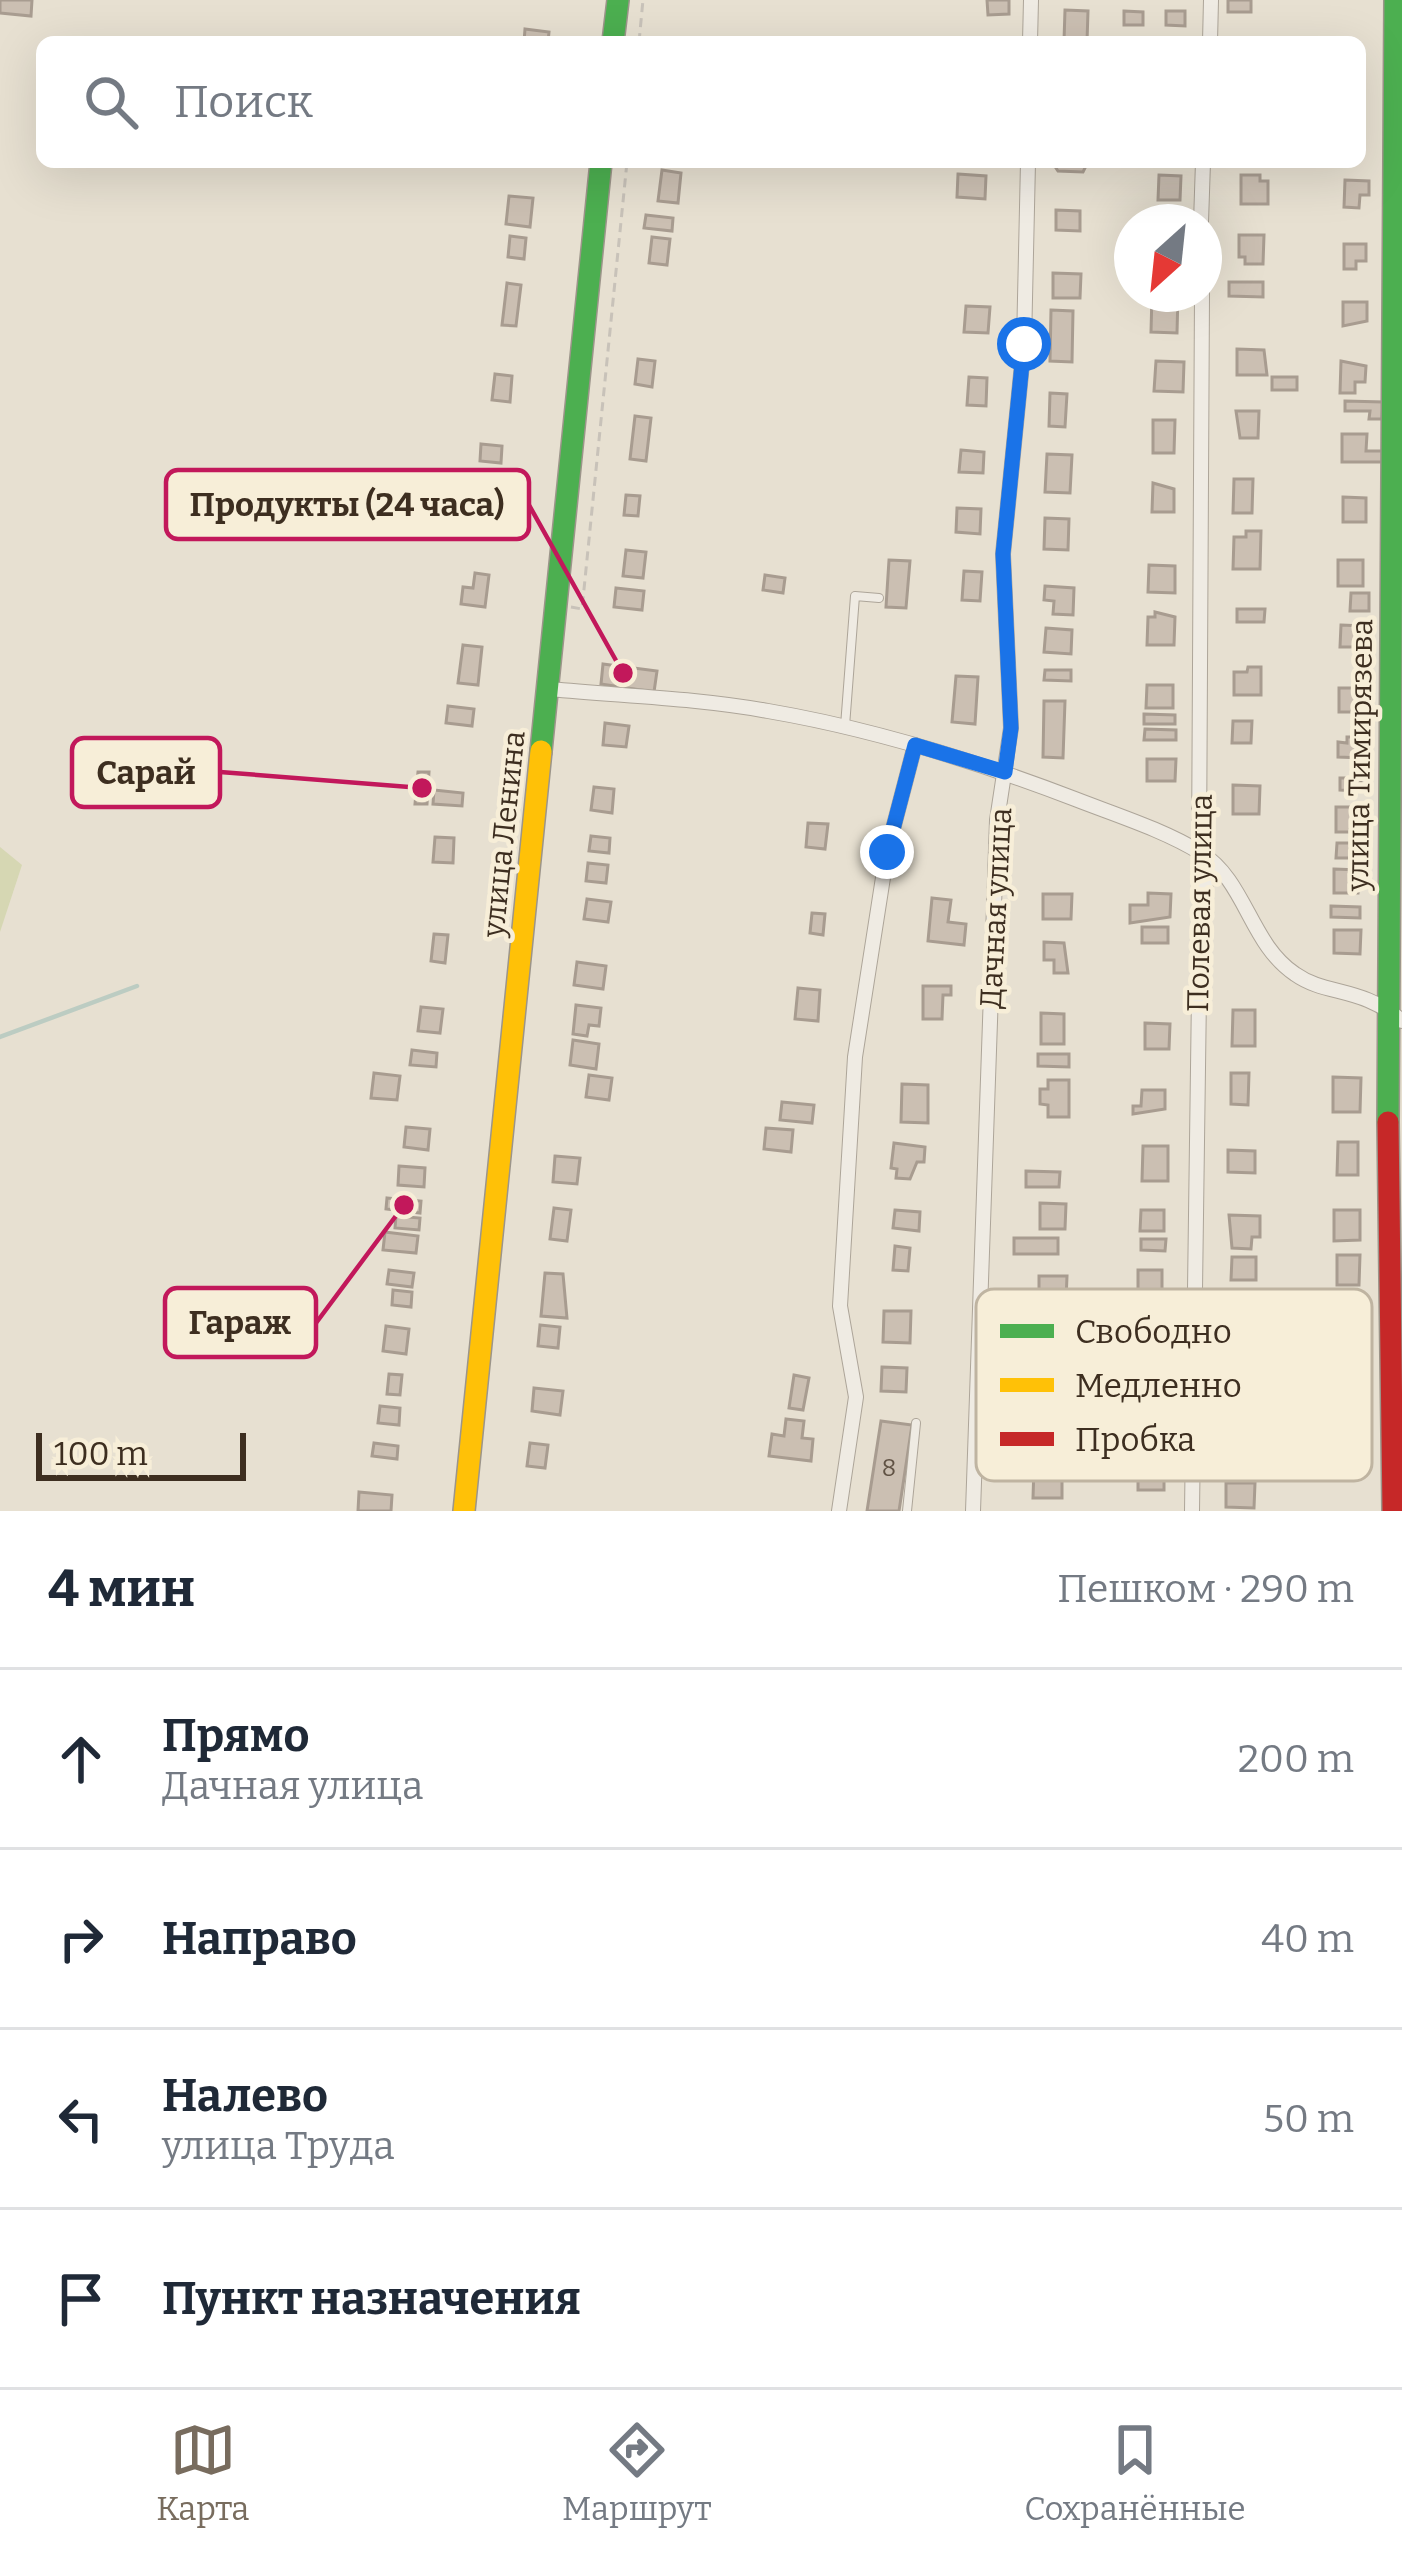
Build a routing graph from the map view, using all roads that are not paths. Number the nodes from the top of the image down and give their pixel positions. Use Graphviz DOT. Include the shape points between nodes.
graph roads {
  1 [pos="617,0"];
  2 [pos="1030,0"];
  3 [pos="1211,0"];
  4 [pos="1395,0"];
  5 [pos="614,36"];
  6 [pos="1030,36"];
  7 [pos="1210,36"];
  8 [pos="600,168"];
  9 [pos="1028,168"];
  10 [pos="1203,168"];
  11 [pos="1202,204"];
  12 [pos="1202,312"];
  13 [pos="879,598"];
  14 [pos="550,689"];
  15 [pos="845,728"];
  16 [pos="915,745"];
  17 [pos="1005,772"];
  18 [pos="1199,851"];
  19 [pos="1394,1014"];
  20 [pos="981,1289"];
  21 [pos="1195,1289"];
  22 [pos="916,1423"];
  23 [pos="976,1425"];
  24 [pos="1192,1481"];
  25 [pos="464,1511"];
  26 [pos="839,1511"];
  27 [pos="907,1511"];
  28 [pos="973,1511"];
  29 [pos="1192,1511"];
  30 [pos="1393,1511"];
  1 -- 5 [label="street"];
  2 -- 6 [label="street"];
  3 -- 7 [label="street"];
  4 -- 19 [label="street, улица Тимирязева"];
  8 -- 14 [label="street, улица Ленина"];
  9 -- 17 [label="street, Дачная улица" via="1024,344 1003,554 1011,728"];
  10 -- 11 [label="street"];
  12 -- 18 [label="street, Полевая улица"];
  13 -- 15 [label="lane" via="855,596"];
  14 -- 15 [label="street" via="765,710"];
  14 -- 25 [label="street, улица Ленина"];
  15 -- 16 [label="street"];
  16 -- 17 [label="street"];
  16 -- 26 [label="street" via="887,852 855,1057 840,1306 856,1397"];
  17 -- 18 [label="street"];
  17 -- 20 [label="street, Дачная улица"];
  18 -- 19 [label="street" via="1221,868 1261,938 1296,976 1368,996"];
  18 -- 21 [label="street, Полевая улица" via="1206,879"];
  19 -- 30 [label="street, улица Тимирязева"];
  22 -- 27 [label="lane"];
  23 -- 28 [label="street, Дачная улица"];
  24 -- 29 [label="street, Полевая улица"];
}
